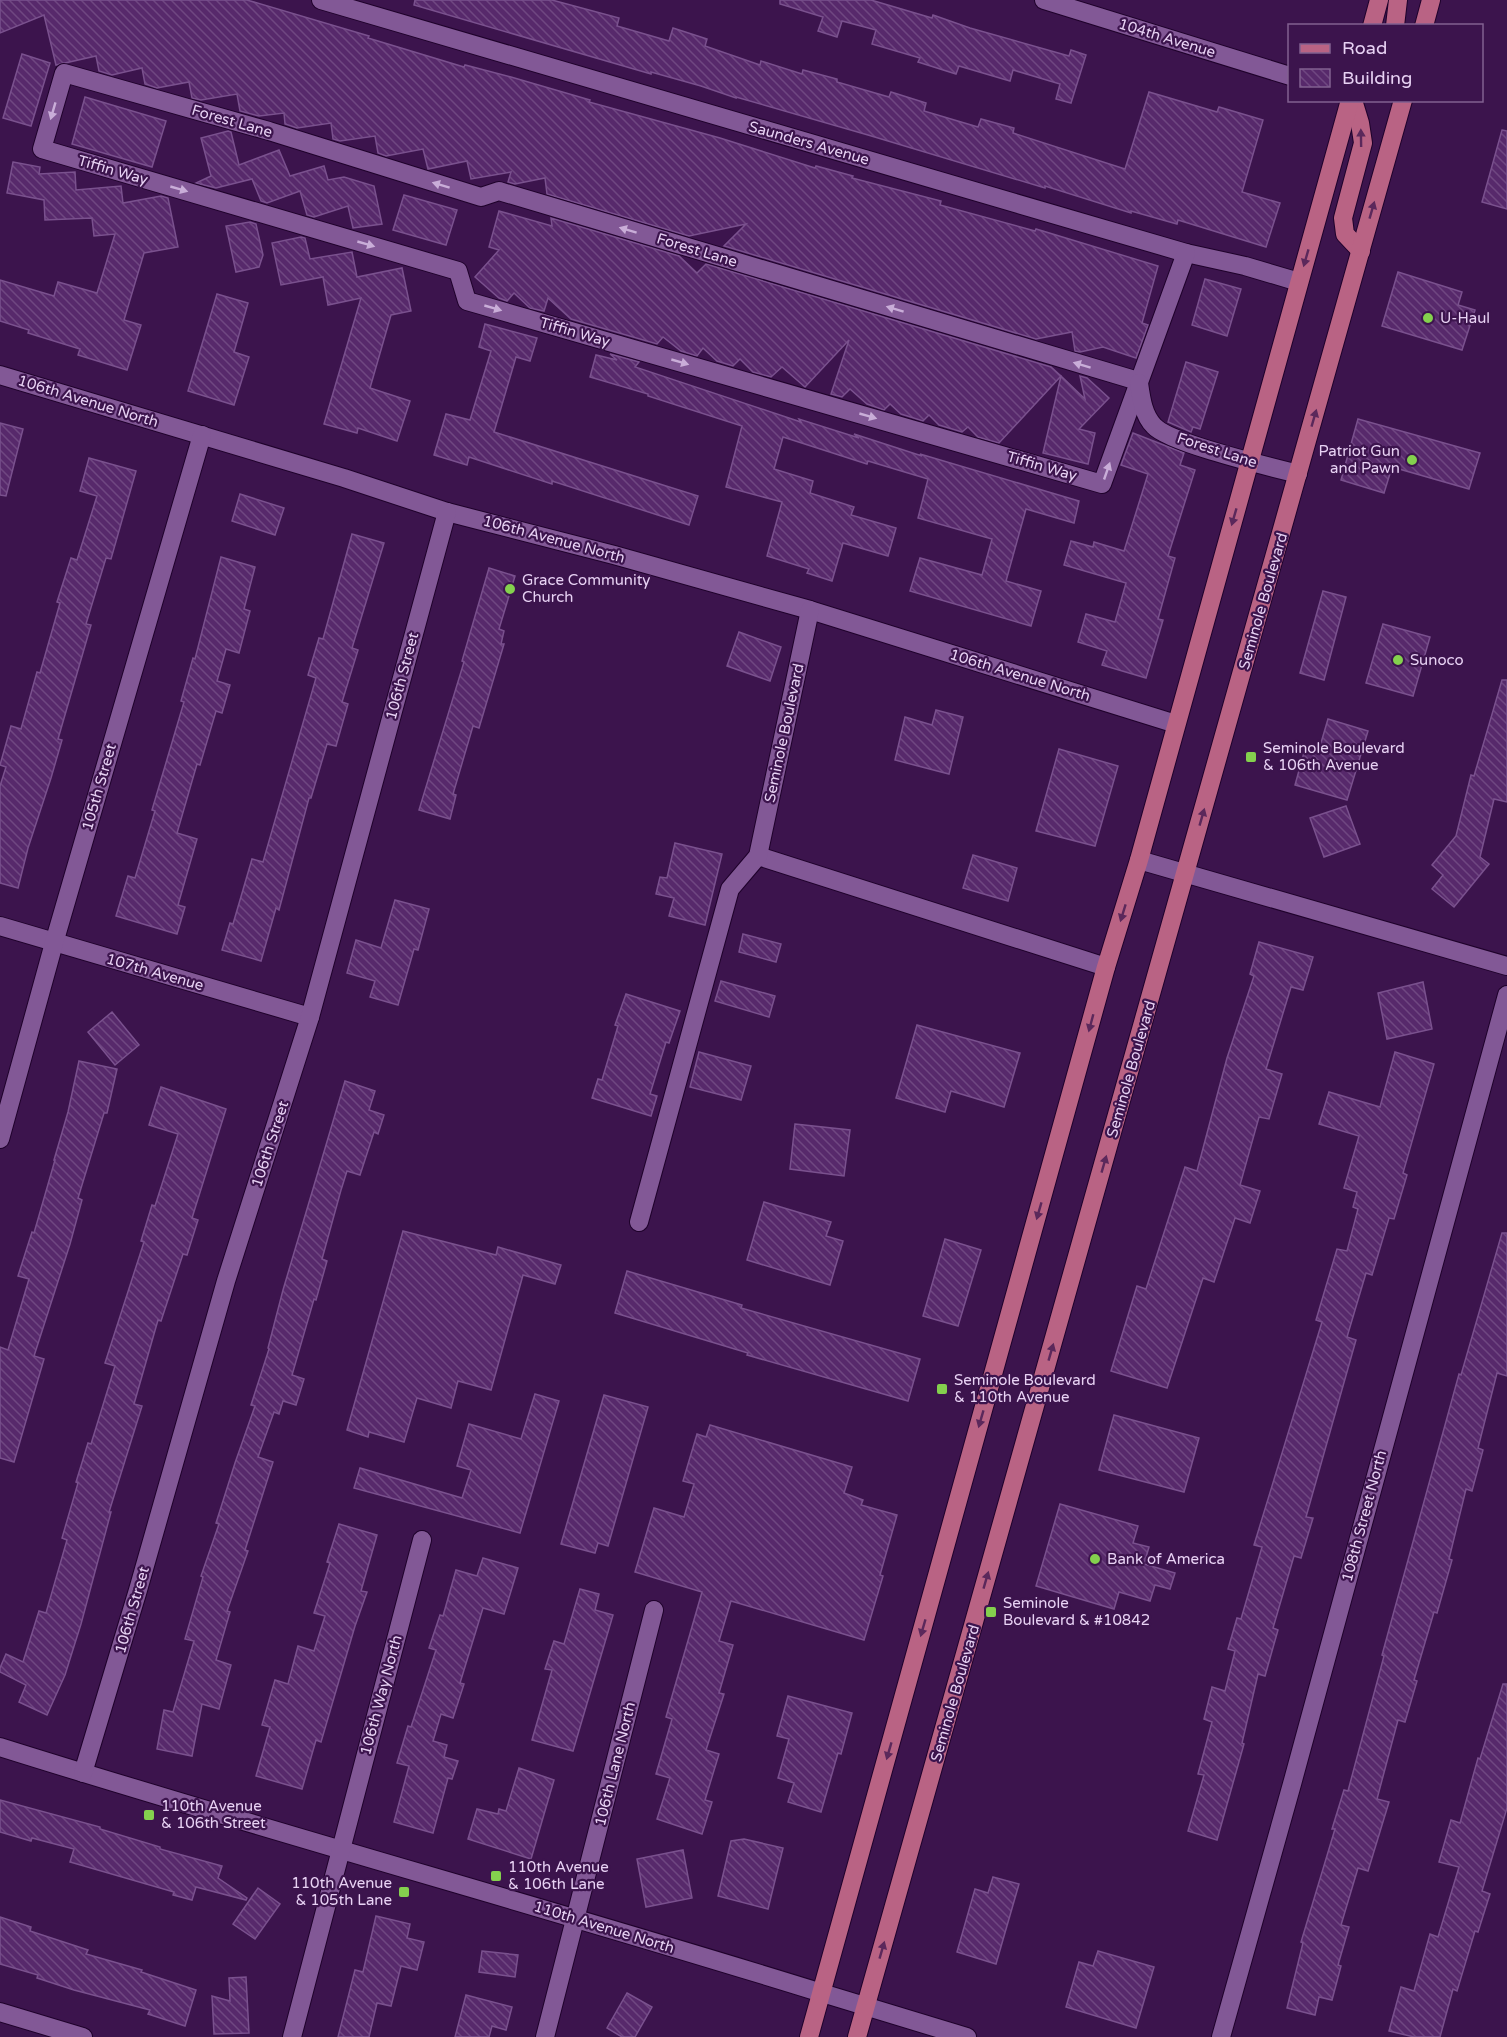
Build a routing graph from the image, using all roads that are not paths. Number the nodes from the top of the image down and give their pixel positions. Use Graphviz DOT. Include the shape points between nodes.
graph roads {
  1 [pos="321,0"];
  2 [pos="1044,0"];
  3 [pos="1379,0"];
  4 [pos="1398,0"];
  5 [pos="1431,0"];
  6 [pos="1373,24"];
  7 [pos="1395,24"];
  8 [pos="1425,24"];
  9 [pos="64,73"];
  10 [pos="1288,75"];
  11 [pos="1350,102"];
  12 [pos="1352,102"];
  13 [pos="1402,102"];
  14 [pos="1361,250"];
  15 [pos="1186,253"];
  16 [pos="1299,282"];
  17 [pos="0,375"];
  18 [pos="1138,381"];
  19 [pos="202,435"];
  20 [pos="1250,461"];
  21 [pos="1298,474"];
  22 [pos="447,512"];
  23 [pos="810,610"];
  24 [pos="1176,724"];
  25 [pos="758,856"];
  26 [pos="1139,860"];
  27 [pos="1186,873"];
  28 [pos="0,926"];
  29 [pos="54,943"];
  30 [pos="1507,966"];
  31 [pos="1106,967"];
  32 [pos="1507,995"];
  33 [pos="310,1017"];
  34 [pos="0,1140"];
  35 [pos="639,1222"];
  36 [pos="422,1540"];
  37 [pos="654,1610"];
  38 [pos="0,1747"];
  39 [pos="83,1773"];
  40 [pos="340,1850"];
  41 [pos="576,1918"];
  42 [pos="822,1993"];
  43 [pos="866,2006"];
  44 [pos="0,2012"];
  45 [pos="39,2030"];
  46 [pos="83,2037"];
  47 [pos="292,2037"];
  48 [pos="545,2037"];
  49 [pos="809,2037"];
  50 [pos="857,2037"];
  51 [pos="967,2037"];
  52 [pos="1221,2037"];
  1 -- 15 [label="street, Saunders Avenue"];
  2 -- 10 [label="street, 104th Avenue"];
  3 -- 6 [label="main road"];
  4 -- 7 [label="main road"];
  5 -- 8 [label="main road"];
  18 -- 9 [label="street, Forest Lane, one-way" via="499,191 481,197"];
  9 -- 18 [label="street, Tiffin Way, one-way" via="42,149 458,271 467,301 1102,484"];
  11 -- 16 [label="main road, one-way"];
  14 -- 12 [label="main road, one-way" via="1345,234 1342,218 1363,143"];
  14 -- 13 [label="main road, Seminole Boulevard, one-way"];
  21 -- 14 [label="main road, Seminole Boulevard, one-way"];
  15 -- 16 [label="street, Saunders Avenue"];
  15 -- 18 [label="street"];
  16 -- 20 [label="main road"];
  17 -- 19 [label="street, 106th Avenue North"];
  18 -- 20 [label="street, Forest Lane" via="1143,407 1154,427 1179,440"];
  19 -- 22 [label="street, 106th Avenue North"];
  19 -- 29 [label="street, 105th Street"];
  20 -- 21 [label="street, Forest Lane"];
  20 -- 24 [label="main road, one-way"];
  27 -- 21 [label="main road, Seminole Boulevard, one-way"];
  22 -- 23 [label="street, 106th Avenue North"];
  22 -- 33 [label="street, 106th Street"];
  23 -- 24 [label="street, 106th Avenue North"];
  23 -- 25 [label="street, Seminole Boulevard"];
  24 -- 26 [label="main road"];
  25 -- 31 [label="street"];
  25 -- 35 [label="street, Seminole Boulevard" via="730,889"];
  26 -- 27 [label="street"];
  26 -- 31 [label="main road, one-way"];
  27 -- 30 [label="street"];
  43 -- 27 [label="main road, Seminole Boulevard, one-way"];
  28 -- 29 [label="street, 107th Avenue"];
  29 -- 33 [label="street, 107th Avenue"];
  29 -- 34 [label="street, 105th Street"];
  31 -- 42 [label="main road, one-way"];
  32 -- 52 [label="street, 108th Street North"];
  33 -- 39 [label="street, 106th Street" via="226,1281"];
  36 -- 40 [label="street, 106th Way North"];
  37 -- 41 [label="street, 106th Lane North"];
  38 -- 39 [label="street, 110th Avenue North"];
  39 -- 40 [label="street, 110th Avenue North"];
  40 -- 41 [label="street, 110th Avenue North"];
  40 -- 47 [label="street, 106th Way North"];
  41 -- 42 [label="street, 110th Avenue North"];
  41 -- 48 [label="street"];
  42 -- 43 [label="street, 110th Avenue North"];
  42 -- 49 [label="main road"];
  43 -- 50 [label="main road, Seminole Boulevard"];
  43 -- 51 [label="street, 110th Avenue North"];
  44 -- 45 [label="street"];
  45 -- 46 [label="street"];
}
